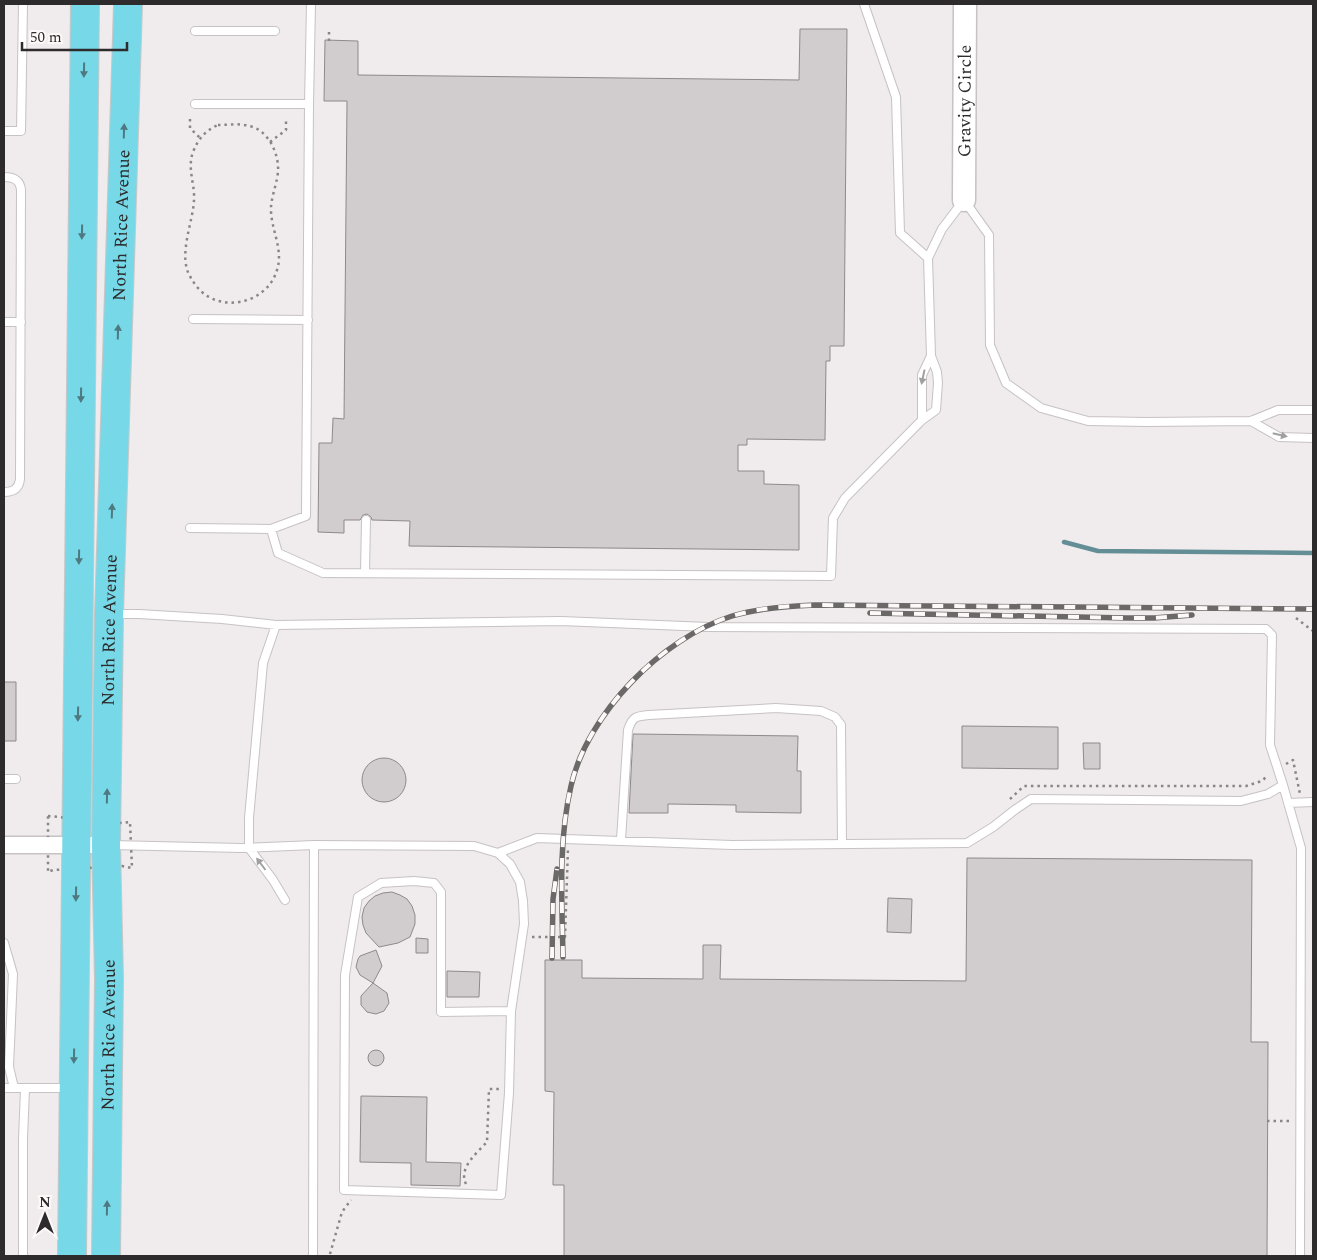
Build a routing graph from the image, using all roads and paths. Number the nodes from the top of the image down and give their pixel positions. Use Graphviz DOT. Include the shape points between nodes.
graph roads {
  1 [pos="23,4"];
  2 [pos="85,4"];
  3 [pos="128,4"];
  4 [pos="311,4"];
  5 [pos="320,4"];
  6 [pos="864,4"];
  7 [pos="965,4"];
  8 [pos="195,31"];
  9 [pos="275,31"];
  10 [pos="329,31"];
  11 [pos="329,41"];
  12 [pos="195,104"];
  13 [pos="309,104"];
  14 [pos="190,119"];
  15 [pos="234,119"];
  16 [pos="286,120"];
  17 [pos="234,125"];
  18 [pos="4,131"];
  19 [pos="200,138"];
  20 [pos="270,142"];
  21 [pos="4,176"];
  22 [pos="964,200"];
  23 [pos="928,258"];
  24 [pos="194,318"];
  25 [pos="308,320"];
  26 [pos="4,322"];
  27 [pos="21,322"];
  28 [pos="932,356"];
  29 [pos="1313,410"];
  30 [pos="922,420"];
  31 [pos="1251,421"];
  32 [pos="1313,438"];
  33 [pos="4,492"];
  34 [pos="366,520"];
  35 [pos="190,528"];
  36 [pos="271,529"];
  37 [pos="365,573"];
  38 [pos="109,614"];
  39 [pos="1296,618"];
  40 [pos="276,625"];
  41 [pos="1313,631"];
  42 [pos="1278,769"];
  43 [pos="4,779"];
  44 [pos="16,779"];
  45 [pos="1283,784"];
  46 [pos="1302,802"];
  47 [pos="1313,802"];
  48 [pos="1005,803"];
  49 [pos="1288,803"];
  50 [pos="568,839"];
  51 [pos="621,840"];
  52 [pos="842,843"];
  53 [pos="4,845"];
  54 [pos="76,845"];
  55 [pos="106,845"];
  56 [pos="314,845"];
  57 [pos="249,848"];
  58 [pos="498,853"];
  59 [pos="285,900"];
  60 [pos="532,937"];
  61 [pos="4,943"];
  62 [pos="511,1011"];
  63 [pos="4,1088"];
  64 [pos="14,1088"];
  65 [pos="74,1088"];
  66 [pos="25,1089"];
  67 [pos="510,1089"];
  68 [pos="1267,1121"];
  69 [pos="1302,1121"];
  70 [pos="466,1194"];
  71 [pos="352,1197"];
  72 [pos="330,1254"];
  73 [pos="23,1256"];
  74 [pos="72,1256"];
  75 [pos="106,1256"];
  76 [pos="313,1256"];
  77 [pos="1300,1256"];
  1 -- 18 [label="lane" via="21,131"];
  2 -- 54 [label="highway, North Rice Avenue, one-way"];
  38 -- 3 [label="highway, North Rice Avenue, one-way"];
  4 -- 5 [label="lane"];
  4 -- 13 [label="lane"];
  6 -- 23 [label="lane" via="896,97 900,232"];
  7 -- 22 [label="street, Gravity Circle"];
  8 -- 9 [label="lane"];
  10 -- 11 [label="path"];
  12 -- 13 [label="lane"];
  13 -- 25 [label="lane"];
  14 -- 19 [label="path" via="190,128"];
  15 -- 17 [label="path"];
  16 -- 20 [label="path" via="286,130"];
  17 -- 19 [label="path" via="214,127"];
  17 -- 20 [label="path" via="252,126"];
  19 -- 20 [label="path" via="190,166 194,201 187,236 187,267 203,293 210,298 233,302 256,297 277,271 278,246 271,207 278,166"];
  21 -- 27 [label="lane" via="15,179 21,190"];
  22 -- 23 [label="lane" via="942,230"];
  22 -- 31 [label="lane" via="989,235 990,345 1006,383 1041,408 1088,421"];
  23 -- 28 [label="lane"];
  24 -- 25 [label="lane"];
  25 -- 36 [label="lane" via="306,516"];
  26 -- 27 [label="lane"];
  27 -- 33 [label="lane" via="20,478 18,487"];
  28 -- 30 [label="lane, one-way" via="922,375"];
  28 -- 30 [label="lane" via="937,372 936,410"];
  29 -- 31 [label="lane" via="1278,410"];
  30 -- 37 [label="lane" via="845,498 833,518 831,576"];
  31 -- 32 [label="lane, one-way" via="1279,437"];
  34 -- 37 [label="lane"];
  35 -- 36 [label="lane"];
  36 -- 37 [label="lane" via="278,553 323,572"];
  38 -- 40 [label="lane"];
  55 -- 38 [label="highway, North Rice Avenue, one-way"];
  39 -- 41 [label="path"];
  40 -- 42 [label="lane" via="561,621 708,627 1266,629 1272,635 1270,745"];
  40 -- 57 [label="lane" via="263,663"];
  42 -- 45 [label="lane"];
  42 -- 46 [label="path" via="1293,760"];
  42 -- 48 [label="path" via="1262,781 1246,786 1024,786"];
  43 -- 44 [label="lane"];
  45 -- 49 [label="lane"];
  45 -- 52 [label="lane" via="1268,794 1241,801 1031,798 994,827 966,843"];
  46 -- 47 [label="lane"];
  46 -- 49 [label="lane"];
  49 -- 69 [label="lane" via="1301,848"];
  50 -- 51 [label="lane"];
  50 -- 58 [label="lane" via="537,838"];
  50 -- 60 [label="path" via="565,937"];
  51 -- 52 [label="lane" via="732,845"];
  51 -- 52 [label="lane" via="628,730 635,716 776,708 821,711 835,717 841,725"];
  53 -- 54 [label="street"];
  54 -- 55 [label="street"];
  54 -- 65 [label="highway, North Rice Avenue, one-way"];
  55 -- 57 [label="lane"];
  75 -- 55 [label="highway, North Rice Avenue, one-way" via="109,980"];
  56 -- 57 [label="lane"];
  56 -- 58 [label="lane" via="474,846"];
  56 -- 76 [label="lane"];
  59 -- 57 [label="lane, one-way"];
  58 -- 62 [label="lane" via="510,864 520,882 523,901 524,924"];
  61 -- 64 [label="lane" via="14,974 9,1067"];
  62 -- 67 [label="lane"];
  62 -- 70 [label="lane" via="441,1012 441,892 434,883 381,883 358,897 345,975 344,1190"];
  63 -- 64 [label="lane"];
  64 -- 66 [label="lane"];
  65 -- 66 [label="lane"];
  65 -- 74 [label="highway, North Rice Avenue"];
  66 -- 73 [label="lane"];
  67 -- 70 [label="path" via="489,1089 487,1142 468,1162 464,1181"];
  67 -- 70 [label="lane" via="501,1194"];
  68 -- 69 [label="path"];
  69 -- 77 [label="lane"];
  71 -- 72 [label="path" via="342,1212"];
}
